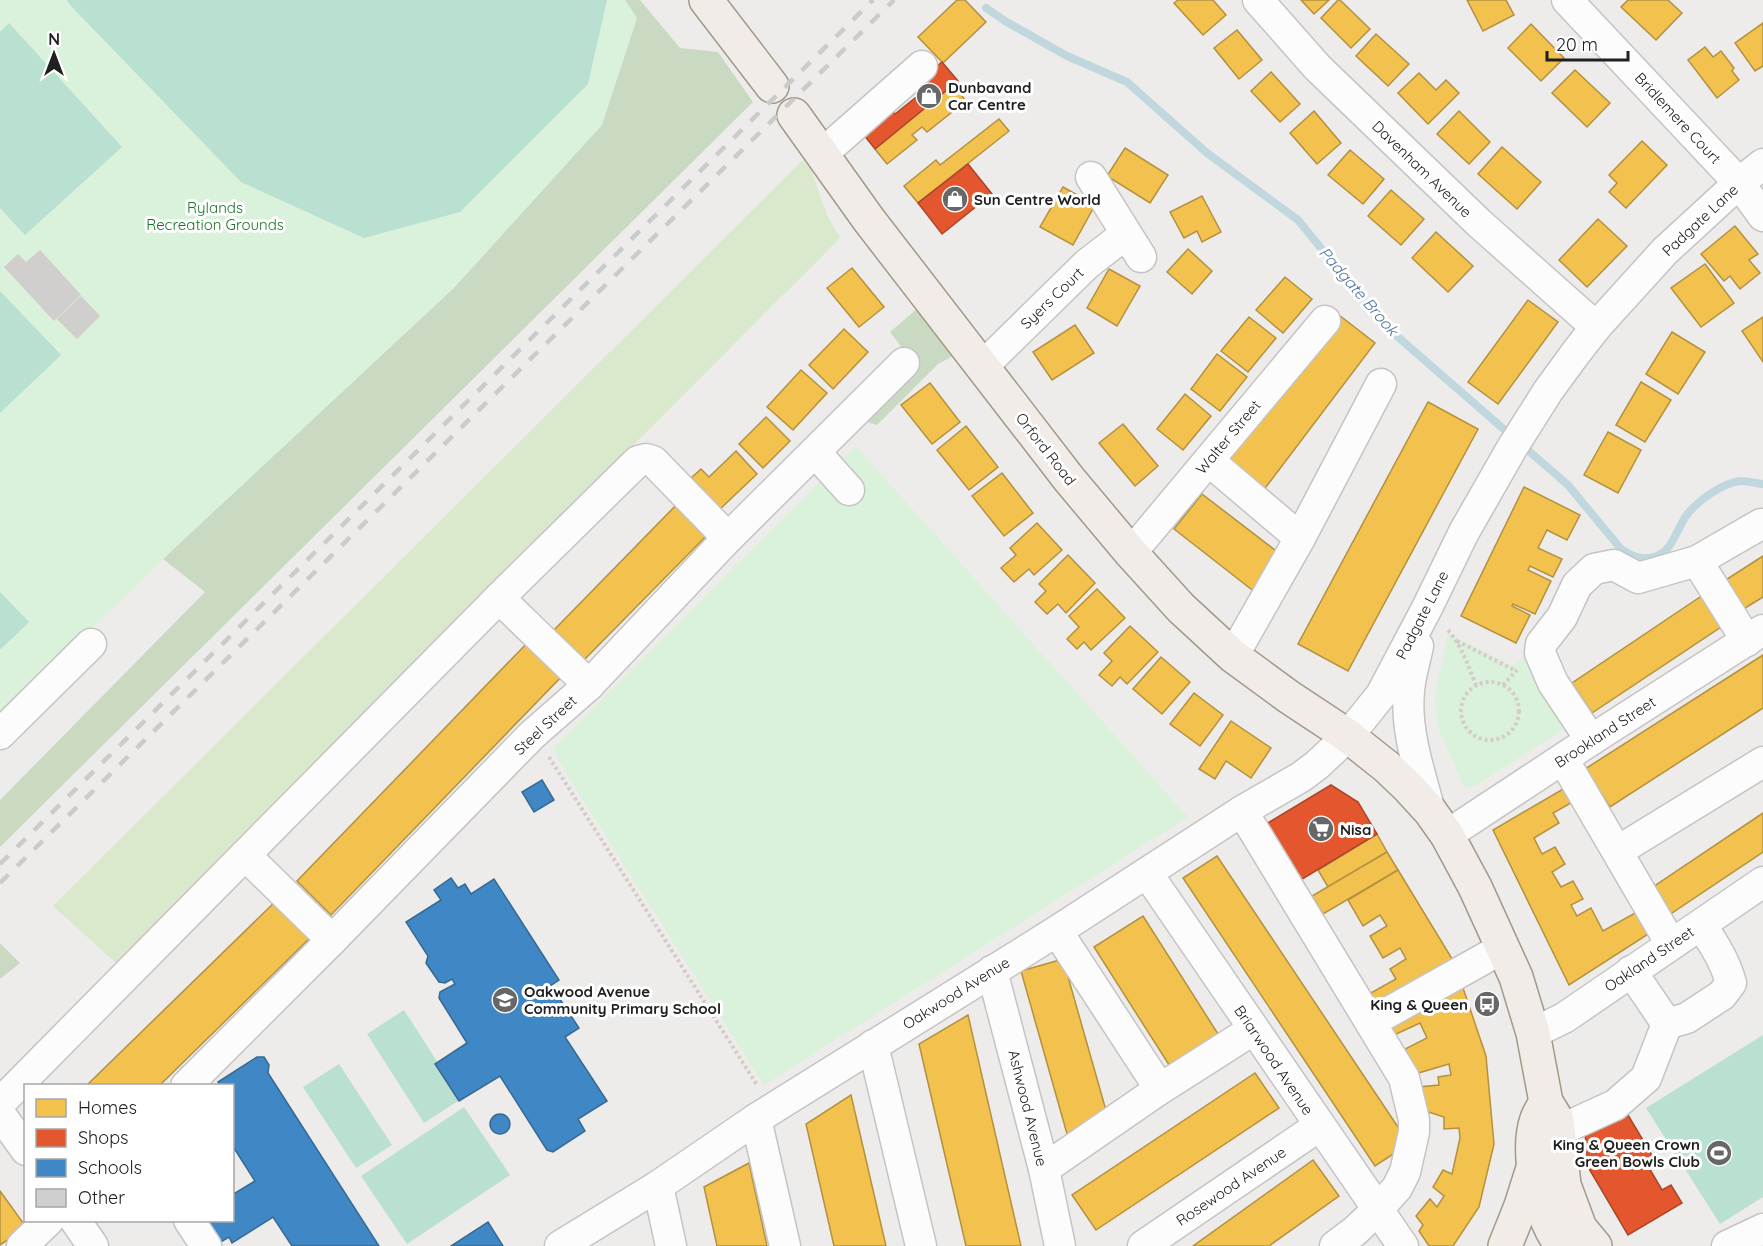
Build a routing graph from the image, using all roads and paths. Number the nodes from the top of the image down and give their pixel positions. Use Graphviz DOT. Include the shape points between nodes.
graph roads {
  1 [pos="706,0"];
  2 [pos="1258,0"];
  3 [pos="1567,0"];
  4 [pos="921,66"];
  5 [pos="772,86"];
  6 [pos="794,115"];
  7 [pos="822,154"];
  8 [pos="1763,164"];
  9 [pos="1091,177"];
  10 [pos="1739,183"];
  11 [pos="1763,216"];
  12 [pos="1325,321"];
  13 [pos="1596,327"];
  14 [pos="904,363"];
  15 [pos="982,366"];
  16 [pos="1381,384"];
  17 [pos="815,452"];
  18 [pos="1209,460"];
  19 [pos="849,490"];
  20 [pos="1761,524"];
  21 [pos="729,538"];
  22 [pos="1300,538"];
  23 [pos="1131,553"];
  24 [pos="1697,561"];
  25 [pos="499,598"];
  26 [pos="1427,608"];
  27 [pos="1755,636"];
  28 [pos="1457,640"];
  29 [pos="91,644"];
  30 [pos="1233,656"];
  31 [pos="1516,670"];
  32 [pos="589,685"];
  33 [pos="1476,685"];
  34 [pos="0,734"];
  35 [pos="532,735"];
  36 [pos="1348,736"];
  37 [pos="1591,740"];
  38 [pos="1563,759"];
  39 [pos="1763,762"];
  40 [pos="1242,811"];
  41 [pos="1438,823"];
  42 [pos="1618,851"];
  43 [pos="245,855"];
  44 [pos="1147,873"];
  45 [pos="1763,882"];
  46 [pos="1701,925"];
  47 [pos="1057,930"];
  48 [pos="332,940"];
  49 [pos="1671,944"];
  50 [pos="1503,948"];
  51 [pos="992,970"];
  52 [pos="1631,971"];
  53 [pos="1371,1022"];
  54 [pos="1667,1024"];
  55 [pos="1254,1029"];
  56 [pos="1533,1033"];
  57 [pos="873,1045"];
  58 [pos="188,1084"];
  59 [pos="1160,1089"];
  60 [pos="0,1103"];
  61 [pos="0,1114"];
  62 [pos="764,1114"];
  63 [pos="1319,1126"];
  64 [pos="1543,1134"];
  65 [pos="24,1147"];
  66 [pos="1044,1169"];
  67 [pos="658,1186"];
  68 [pos="1378,1209"];
  69 [pos="48,1222"];
  70 [pos="76,1222"];
  71 [pos="190,1222"];
  72 [pos="1763,1229"];
  73 [pos="1576,1243"];
  74 [pos="22,1246"];
  75 [pos="93,1246"];
  76 [pos="206,1246"];
  77 [pos="560,1246"];
  78 [pos="671,1246"];
  79 [pos="785,1246"];
  80 [pos="921,1246"];
  81 [pos="1060,1246"];
  82 [pos="1143,1246"];
  83 [pos="1335,1246"];
  84 [pos="1403,1246"];
  85 [pos="1505,1246"];
  86 [pos="1727,1246"];
  1 -- 5 [label="main road"];
  2 -- 13 [label="street, Davenham Avenue" via="1317,67 1479,224"];
  3 -- 10 [label="street, Bridlemere Court"];
  4 -- 7 [label="street"];
  6 -- 7 [label="main road, Orford Road"];
  7 -- 15 [label="main road, Orford Road"];
  8 -- 10 [label="street, Padgate Lane"];
  9 -- 15 [label="street, Syers Court" via="1133,246 1087,264"];
  10 -- 11 [label="street, Bridlemere Court"];
  10 -- 13 [label="street, Padgate Lane" via="1665,251"];
  12 -- 18 [label="street, Walter Street"];
  13 -- 26 [label="street, Padgate Lane" via="1517,440 1464,532"];
  14 -- 17 [label="street, Steel Street"];
  15 -- 23 [label="main road, Orford Road"];
  16 -- 22 [label="street"];
  17 -- 19 [label="street"];
  17 -- 21 [label="street, Steel Street"];
  18 -- 22 [label="street"];
  18 -- 23 [label="street, Walter Street"];
  20 -- 24 [label="street"];
  21 -- 25 [label="street" via="653,461 638,460"];
  21 -- 32 [label="street, Steel Street"];
  22 -- 30 [label="street"];
  23 -- 30 [label="main road, Orford Road" via="1181,608"];
  24 -- 27 [label="street"];
  24 -- 37 [label="street" via="1638,578 1614,565 1594,569 1577,585 1562,618 1540,644 1540,653 1554,683"];
  25 -- 32 [label="street"];
  25 -- 43 [label="street"];
  26 -- 28 [label="path"];
  26 -- 36 [label="street, Padgate Lane" via="1381,695"];
  26 -- 41 [label="street" via="1411,676 1408,711 1417,763"];
  27 -- 37 [label="street, Brookland Street"];
  28 -- 31 [label="path"];
  28 -- 33 [label="path"];
  29 -- 34 [label="street"];
  30 -- 36 [label="main road, Orford Road"];
  32 -- 35 [label="street, Steel Street"];
  33 -- 33 [label="path" via="1494,682 1511,690 1519,707 1515,726 1509,733 1500,738 1481,738 1466,727 1462,718 1464,699"];
  35 -- 48 [label="street, Steel Street"];
  35 -- 62 [label="path"];
  36 -- 40 [label="street, Oakwood Avenue" via="1317,765"];
  36 -- 41 [label="main road" via="1409,788"];
  37 -- 38 [label="street, Brookland Street"];
  38 -- 41 [label="street, Brookland Street"];
  38 -- 42 [label="street"];
  39 -- 42 [label="street"];
  40 -- 44 [label="street, Oakwood Avenue"];
  40 -- 53 [label="street"];
  41 -- 50 [label="main road" via="1475,887"];
  42 -- 49 [label="street"];
  43 -- 48 [label="street"];
  43 -- 60 [label="street"];
  44 -- 47 [label="street, Oakwood Avenue"];
  44 -- 55 [label="street, Briarwood Avenue"];
  45 -- 46 [label="street, Oakland Street"];
  46 -- 49 [label="street, Oakland Street"];
  46 -- 54 [label="street" via="1718,950 1731,983 1722,995 1687,1018"];
  47 -- 51 [label="street, Oakwood Avenue"];
  47 -- 59 [label="street"];
  48 -- 58 [label="street, Steel Street"];
  49 -- 52 [label="street, Oakland Street"];
  50 -- 53 [label="street"];
  50 -- 56 [label="main road"];
  51 -- 57 [label="street, Oakwood Avenue"];
  51 -- 66 [label="street, Ashwood Avenue"];
  52 -- 54 [label="street"];
  52 -- 56 [label="street, Oakland Street" via="1564,1018"];
  53 -- 68 [label="street" via="1404,1078 1414,1120 1405,1172"];
  54 -- 64 [label="street" via="1646,1078 1615,1105"];
  55 -- 59 [label="street"];
  55 -- 63 [label="street, Briarwood Avenue"];
  56 -- 64 [label="main road"];
  57 -- 62 [label="street, Oakwood Avenue"];
  57 -- 80 [label="street"];
  59 -- 66 [label="street"];
  61 -- 65 [label="street"];
  62 -- 67 [label="street, Oakwood Avenue"];
  62 -- 79 [label="street"];
  63 -- 68 [label="street, Briarwood Avenue"];
  63 -- 82 [label="street, Rosewood Avenue"];
  64 -- 73 [label="main road" via="1564,1185"];
  64 -- 73 [label="main road" via="1543,1208"];
  64 -- 85 [label="main road"];
  66 -- 81 [label="street, Ashwood Avenue"];
  67 -- 77 [label="street, Oakwood Avenue"];
  67 -- 78 [label="street"];
  68 -- 83 [label="street"];
  68 -- 84 [label="street, Briarwood Avenue"];
  69 -- 74 [label="street"];
  70 -- 75 [label="street"];
  71 -- 76 [label="street"];
  72 -- 86 [label="street"];
}
